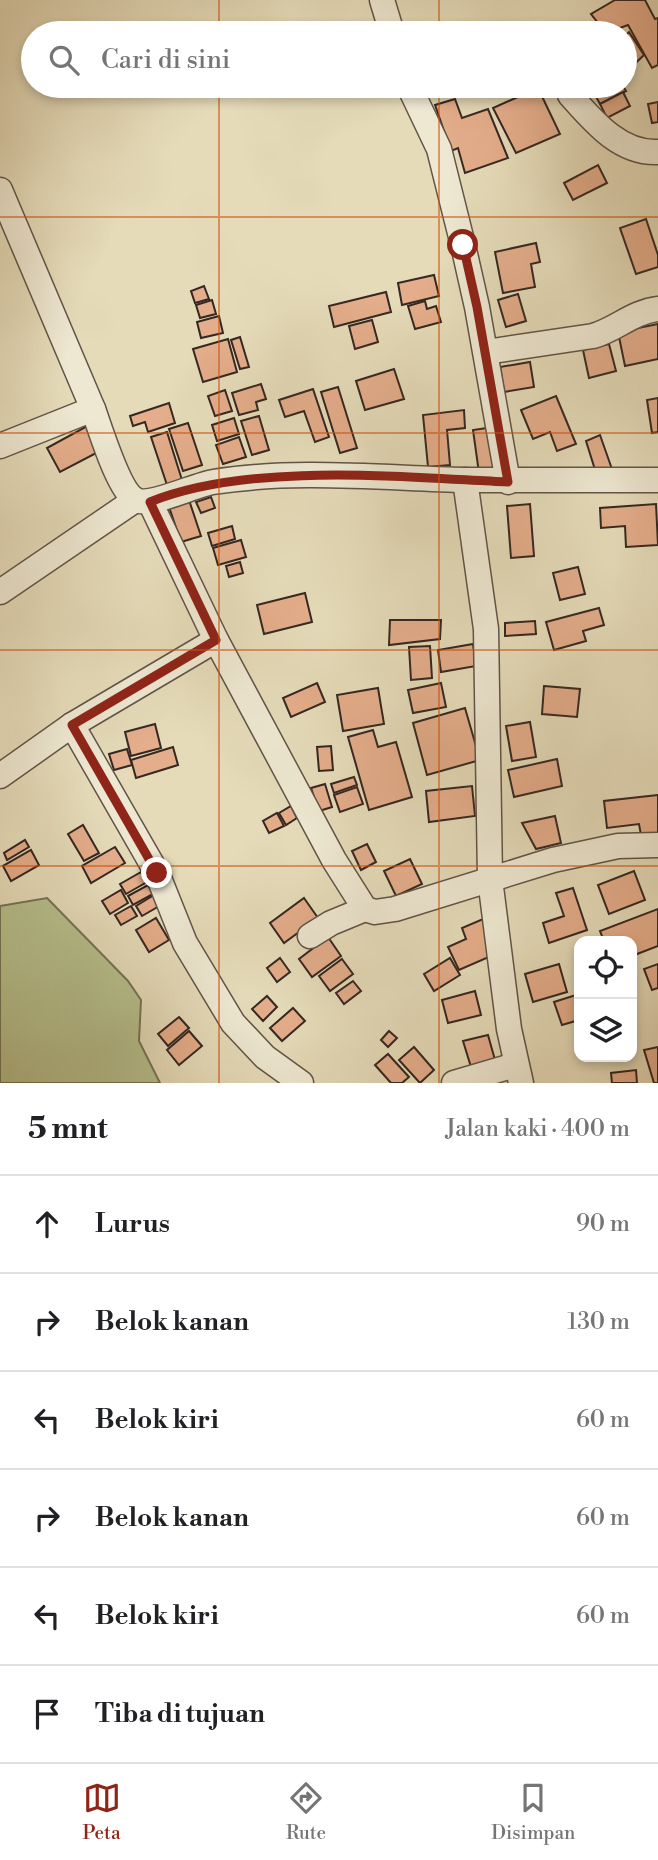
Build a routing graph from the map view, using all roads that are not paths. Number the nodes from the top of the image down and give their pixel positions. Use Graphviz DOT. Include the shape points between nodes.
graph roads {
  1 [pos="382,0"];
  2 [pos="388,21"];
  3 [pos="415,98"];
  4 [pos="573,98"];
  5 [pos="658,152"];
  6 [pos="0,190"];
  7 [pos="658,309"];
  8 [pos="486,352"];
  9 [pos="93,409"];
  10 [pos="0,446"];
  11 [pos="465,480"];
  12 [pos="658,480"];
  13 [pos="508,482"];
  14 [pos="143,501"];
  15 [pos="0,592"];
  16 [pos="216,640"];
  17 [pos="72,725"];
  18 [pos="0,776"];
  19 [pos="658,845"];
  20 [pos="489,879"];
  21 [pos="357,912"];
  22 [pos="310,936"];
  23 [pos="518,1074"];
  24 [pos="301,1083"];
  25 [pos="454,1083"];
  1 -- 2 [label="street"];
  3 -- 8 [label="street" via="439,149"];
  4 -- 5 [label="street" via="619,141 634,149"];
  6 -- 9 [label="street"];
  7 -- 8 [label="street" via="629,316 593,336"];
  8 -- 13 [label="street"];
  9 -- 10 [label="street"];
  9 -- 14 [label="street" via="124,488"];
  11 -- 13 [label="street"];
  11 -- 14 [label="street" via="258,478 212,483"];
  11 -- 20 [label="street" via="486,629"];
  12 -- 13 [label="street"];
  14 -- 15 [label="street"];
  14 -- 16 [label="street"];
  16 -- 17 [label="street"];
  16 -- 21 [label="street" via="334,860"];
  17 -- 18 [label="street"];
  17 -- 24 [label="street" via="157,873 185,943 233,1024 265,1057"];
  19 -- 20 [label="street" via="618,846"];
  20 -- 21 [label="street" via="395,909"];
  20 -- 23 [label="street"];
  21 -- 22 [label="street"];
  23 -- 25 [label="street"];
}
